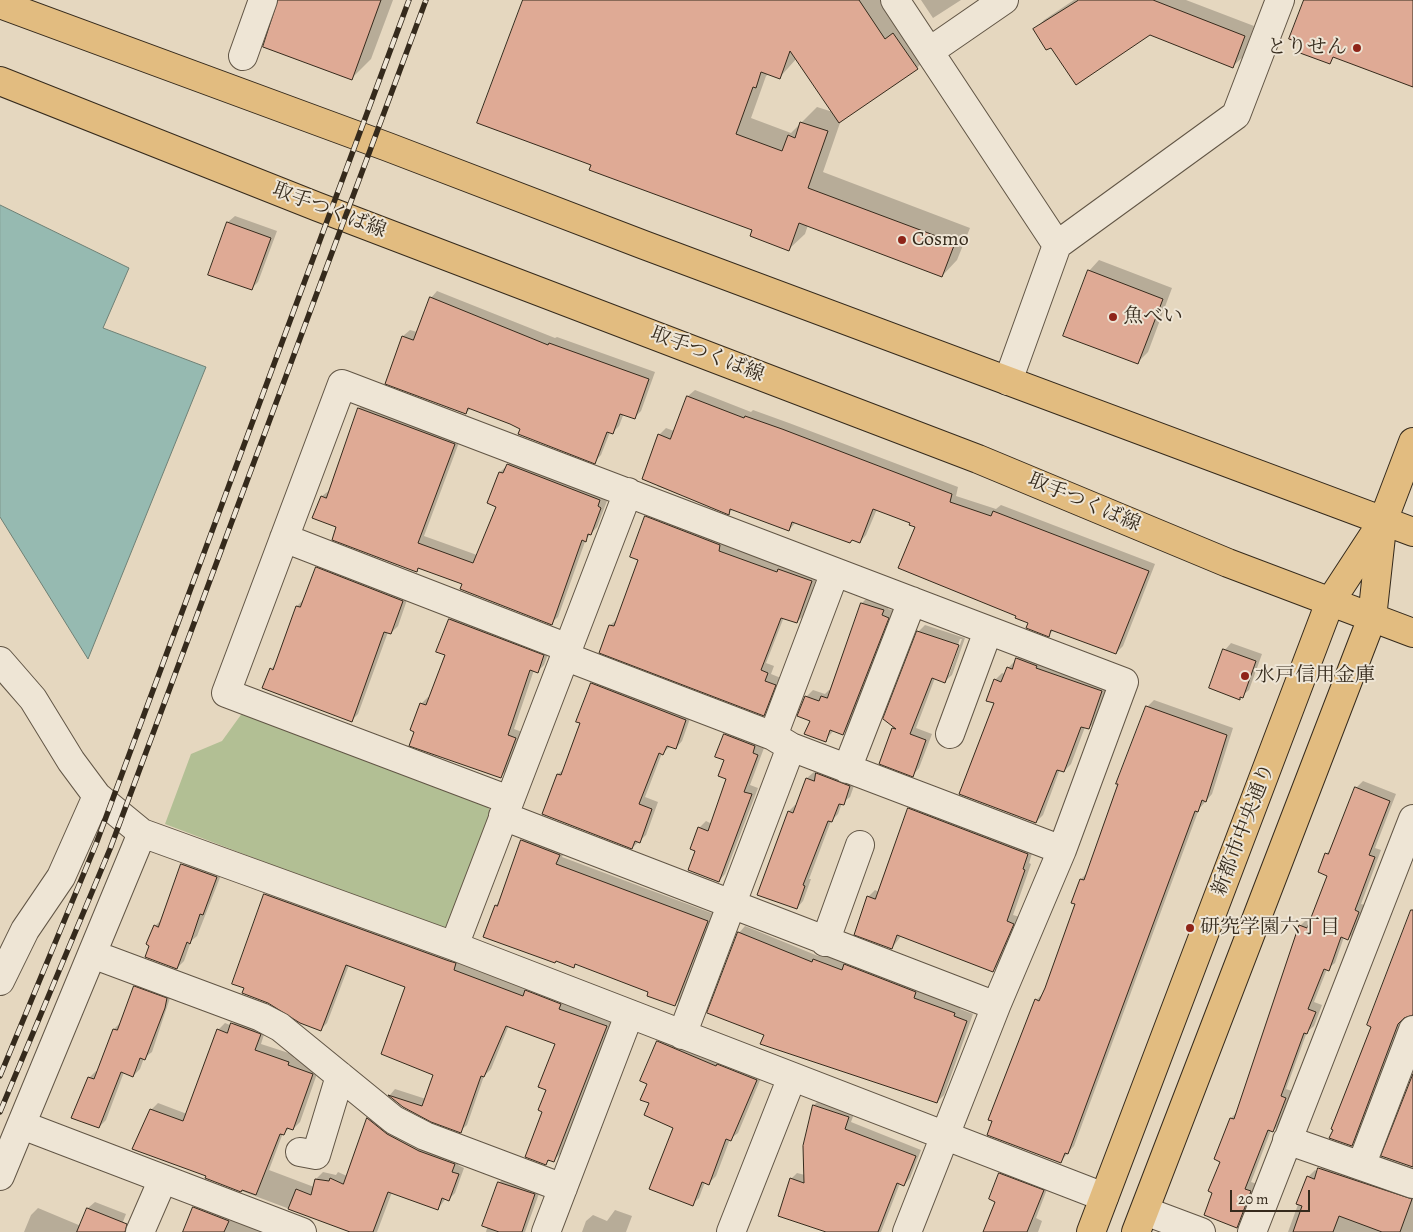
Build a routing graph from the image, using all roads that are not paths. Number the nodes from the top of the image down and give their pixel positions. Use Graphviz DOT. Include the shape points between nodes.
graph roads {
  1 [pos="263,0"];
  2 [pos="895,0"];
  3 [pos="1004,0"];
  4 [pos="1280,0"];
  5 [pos="0,4"];
  6 [pos="930,51"];
  7 [pos="243,56"];
  8 [pos="0,81"];
  9 [pos="1058,245"];
  10 [pos="1008,381"];
  11 [pos="1413,442"];
  12 [pos="628,492"];
  13 [pos="1383,521"];
  14 [pos="1413,532"];
  15 [pos="284,538"];
  16 [pos="835,572"];
  17 [pos="912,601"];
  18 [pos="1330,602"];
  19 [pos="1372,618"];
  20 [pos="988,631"];
  21 [pos="1413,633"];
  22 [pos="566,652"];
  23 [pos="0,662"];
  24 [pos="950,734"];
  25 [pos="782,742"];
  26 [pos="847,769"];
  27 [pos="98,796"];
  28 [pos="506,808"];
  29 [pos="1413,819"];
  30 [pos="142,833"];
  31 [pos="860,845"];
  32 [pos="1062,850"];
  33 [pos="731,905"];
  34 [pos="825,942"];
  35 [pos="454,946"];
  36 [pos="92,954"];
  37 [pos="0,980"];
  38 [pos="996,1006"];
  39 [pos="629,1014"];
  40 [pos="1413,1030"];
  41 [pos="682,1035"];
  42 [pos="340,1076"];
  43 [pos="792,1077"];
  44 [pos="22,1125"];
  45 [pos="944,1135"];
  46 [pos="1287,1140"];
  47 [pos="300,1152"];
  48 [pos="1361,1166"];
  49 [pos="0,1176"];
  50 [pos="163,1179"];
  51 [pos="1413,1184"];
  52 [pos="563,1188"];
  53 [pos="1104,1197"];
  54 [pos="1140,1221"];
  55 [pos="140,1232"];
  56 [pos="302,1232"];
  57 [pos="546,1232"];
  58 [pos="731,1232"];
  59 [pos="907,1232"];
  60 [pos="1091,1232"];
  61 [pos="1201,1232"];
  62 [pos="1252,1232"];
  1 -- 7 [label="street"];
  2 -- 6 [label="street"];
  3 -- 6 [label="street"];
  4 -- 9 [label="street" via="1236,115"];
  5 -- 10 [label="main road"];
  6 -- 9 [label="street"];
  8 -- 18 [label="main road, 取手つくば線" via="318,207 978,459"];
  9 -- 10 [label="street"];
  10 -- 13 [label="main road"];
  11 -- 13 [label="main road, 新都市中央通り"];
  12 -- 15 [label="street" via="342,384"];
  12 -- 16 [label="street"];
  12 -- 22 [label="street"];
  13 -- 14 [label="main road"];
  13 -- 18 [label="main road, 新都市中央通り"];
  13 -- 19 [label="main road, 新都市中央通り"];
  15 -- 22 [label="street"];
  15 -- 28 [label="street" via="226,693"];
  16 -- 17 [label="street"];
  16 -- 25 [label="street"];
  17 -- 20 [label="street"];
  17 -- 26 [label="street"];
  18 -- 19 [label="main road, 取手つくば線"];
  18 -- 53 [label="main road, 新都市中央通り"];
  19 -- 21 [label="main road, 取手つくば線"];
  19 -- 54 [label="main road, 新都市中央通り"];
  20 -- 24 [label="street"];
  20 -- 32 [label="street" via="1124,682"];
  22 -- 25 [label="street"];
  22 -- 28 [label="street"];
  23 -- 27 [label="street" via="33,699 71,761"];
  25 -- 26 [label="street"];
  25 -- 33 [label="street"];
  26 -- 32 [label="street"];
  27 -- 30 [label="street"];
  27 -- 37 [label="street" via="61,878 25,930"];
  28 -- 33 [label="street"];
  28 -- 35 [label="street"];
  29 -- 46 [label="street"];
  30 -- 35 [label="street"];
  30 -- 36 [label="street"];
  31 -- 34 [label="street"];
  32 -- 38 [label="street"];
  33 -- 34 [label="street"];
  33 -- 41 [label="street"];
  34 -- 38 [label="street"];
  35 -- 39 [label="street"];
  36 -- 42 [label="street" via="261,1017 280,1027"];
  36 -- 44 [label="street"];
  38 -- 45 [label="street"];
  39 -- 41 [label="street"];
  39 -- 52 [label="street"];
  40 -- 48 [label="street"];
  41 -- 43 [label="street"];
  42 -- 47 [label="street" via="316,1155"];
  42 -- 52 [label="street" via="394,1120 425,1136"];
  43 -- 45 [label="street"];
  43 -- 58 [label="street"];
  44 -- 49 [label="street"];
  44 -- 50 [label="street"];
  45 -- 53 [label="street"];
  45 -- 59 [label="street"];
  46 -- 48 [label="street"];
  46 -- 62 [label="street"];
  48 -- 51 [label="street"];
  50 -- 55 [label="street"];
  50 -- 56 [label="street"];
  52 -- 57 [label="street"];
  53 -- 60 [label="main road, 新都市中央通り"];
  54 -- 61 [label="street"];
}
